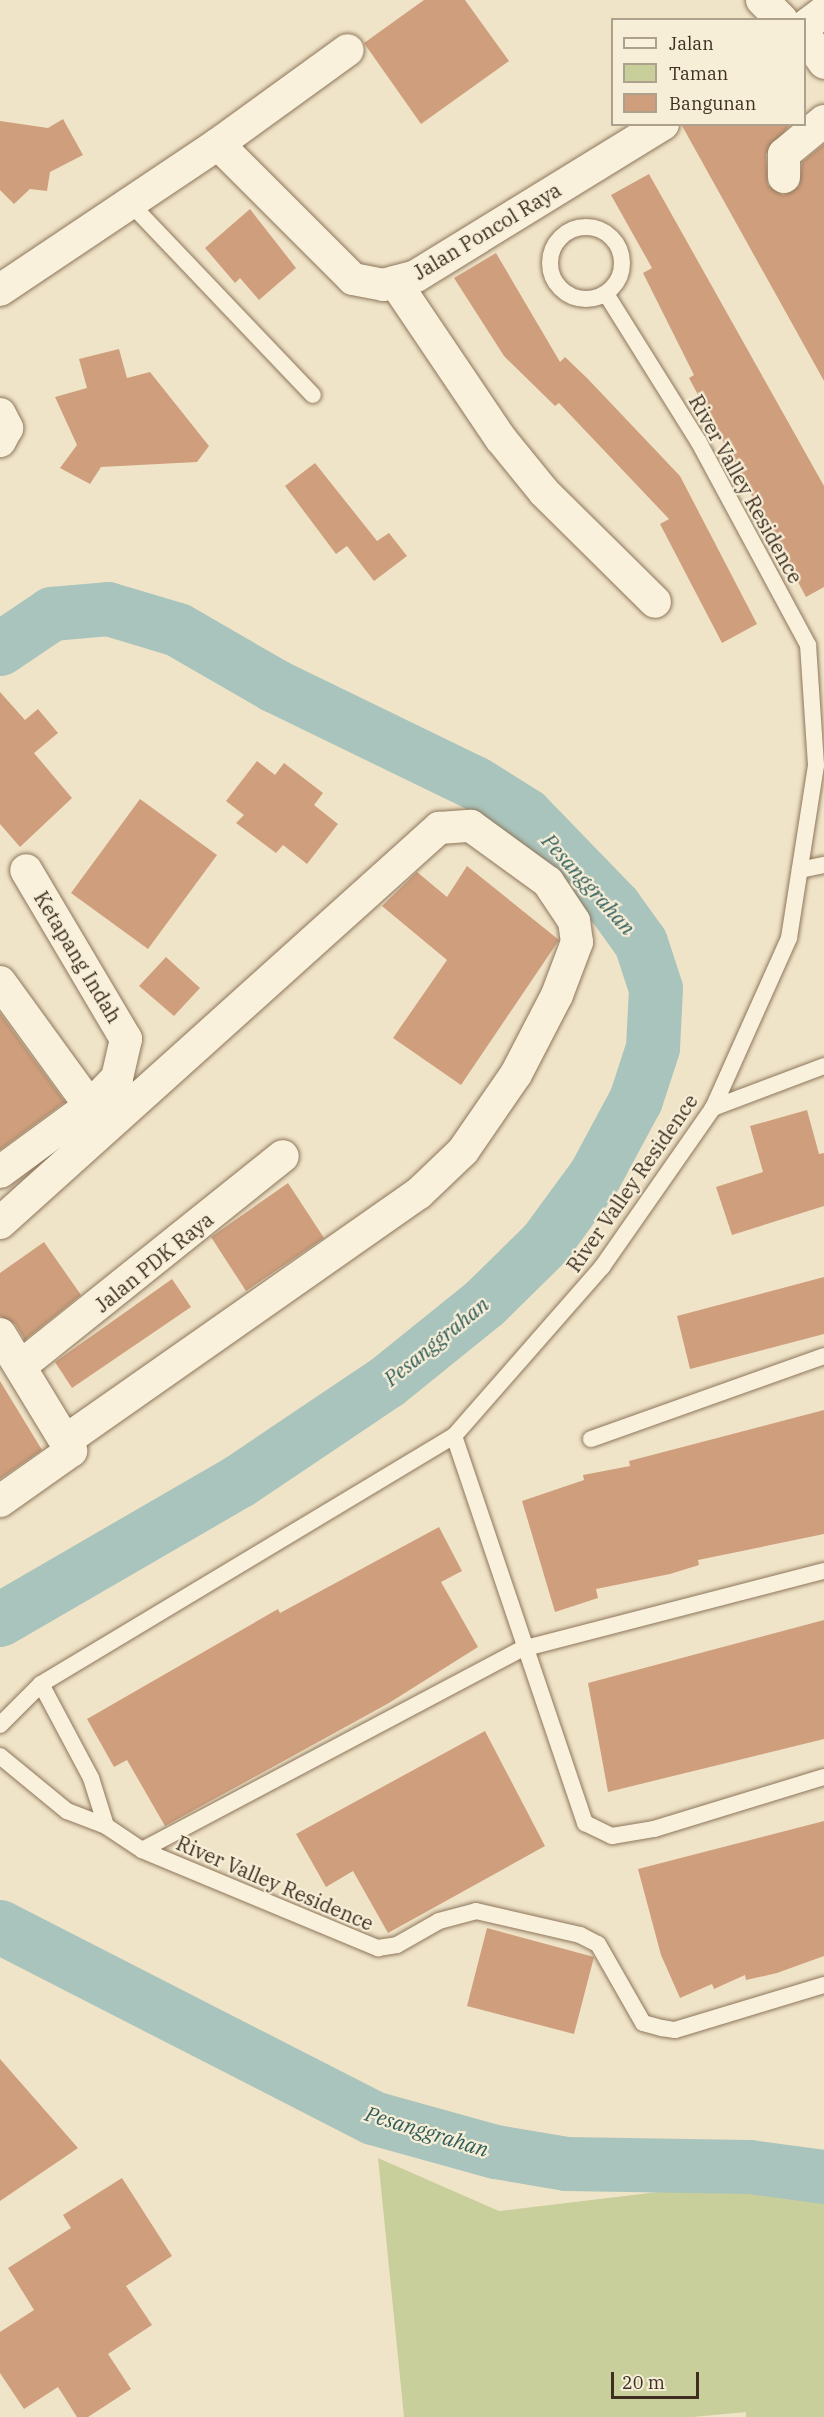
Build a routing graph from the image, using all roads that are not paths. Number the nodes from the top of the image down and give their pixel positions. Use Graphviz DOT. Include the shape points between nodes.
graph roads {
  1 [pos="762,0"];
  2 [pos="824,12"];
  3 [pos="780,18"];
  4 [pos="806,26"];
  5 [pos="806,37"];
  6 [pos="348,50"];
  7 [pos="824,63"];
  8 [pos="824,121"];
  9 [pos="660,126"];
  10 [pos="218,144"];
  11 [pos="784,177"];
  12 [pos="130,203"];
  13 [pos="395,282"];
  14 [pos="0,290"];
  15 [pos="606,294"];
  16 [pos="313,395"];
  17 [pos="0,414"];
  18 [pos="0,441"];
  19 [pos="655,602"];
  20 [pos="816,643"];
  21 [pos="824,865"];
  22 [pos="26,870"];
  23 [pos="800,870"];
  24 [pos="0,982"];
  25 [pos="824,1066"];
  26 [pos="90,1106"];
  27 [pos="713,1108"];
  28 [pos="283,1156"];
  29 [pos="0,1172"];
  30 [pos="0,1223"];
  31 [pos="0,1334"];
  32 [pos="824,1356"];
  33 [pos="22,1365"];
  34 [pos="454,1436"];
  35 [pos="68,1439"];
  36 [pos="591,1439"];
  37 [pos="0,1501"];
  38 [pos="824,1571"];
  39 [pos="522,1649"];
  40 [pos="41,1684"];
  41 [pos="0,1725"];
  42 [pos="0,1756"];
  43 [pos="824,1776"];
  44 [pos="106,1826"];
  45 [pos="142,1850"];
  46 [pos="824,1985"];
  1 -- 3 [label="street"];
  2 -- 4 [label="street"];
  5 -- 7 [label="street"];
  6 -- 10 [label="street"];
  8 -- 11 [label="street" via="784,154"];
  9 -- 13 [label="street, Jalan Poncol Raya" via="416,276"];
  10 -- 12 [label="street"];
  10 -- 13 [label="street, Jalan Poncol Raya" via="352,279 383,285"];
  12 -- 14 [label="street"];
  12 -- 16 [label="lane"];
  13 -- 19 [label="street" via="501,439 544,492"];
  15 -- 15 [label="lane" via="591,300 560,290 550,260 566,232 582,226 612,237 623,267"];
  15 -- 20 [label="lane, River Valley Residence" via="698,441"];
  17 -- 18 [label="street" via="7,428"];
  20 -- 23 [label="lane, River Valley Residence" via="816,765"];
  21 -- 23 [label="lane"];
  22 -- 26 [label="street, Ketapang Indah" via="126,1039 117,1078"];
  23 -- 27 [label="lane, River Valley Residence" via="789,938"];
  24 -- 26 [label="street"];
  25 -- 27 [label="lane"];
  26 -- 29 [label="street, Ketapang Indah"];
  27 -- 34 [label="lane, River Valley Residence" via="602,1267"];
  28 -- 33 [label="street, Jalan PDK Raya"];
  30 -- 35 [label="street" via="439,828 471,826 548,882 574,921 577,942 557,995 516,1074 464,1151 419,1193"];
  31 -- 33 [label="street"];
  32 -- 36 [label="lane"];
  33 -- 35 [label="street"];
  34 -- 39 [label="lane"];
  34 -- 40 [label="lane, River Valley Residence"];
  35 -- 37 [label="street" via="69,1457"];
  38 -- 39 [label="lane"];
  39 -- 43 [label="lane" via="585,1823 597,1832 612,1836 654,1829"];
  39 -- 45 [label="lane"];
  40 -- 41 [label="lane, River Valley Residence"];
  40 -- 44 [label="lane" via="91,1778"];
  42 -- 44 [label="lane, River Valley Residence" via="67,1811"];
  44 -- 45 [label="lane, River Valley Residence"];
  45 -- 46 [label="lane, River Valley Residence" via="378,1948 397,1945 439,1921 476,1911 580,1935 598,1944 643,2023 662,2028 675,2030"];
}
